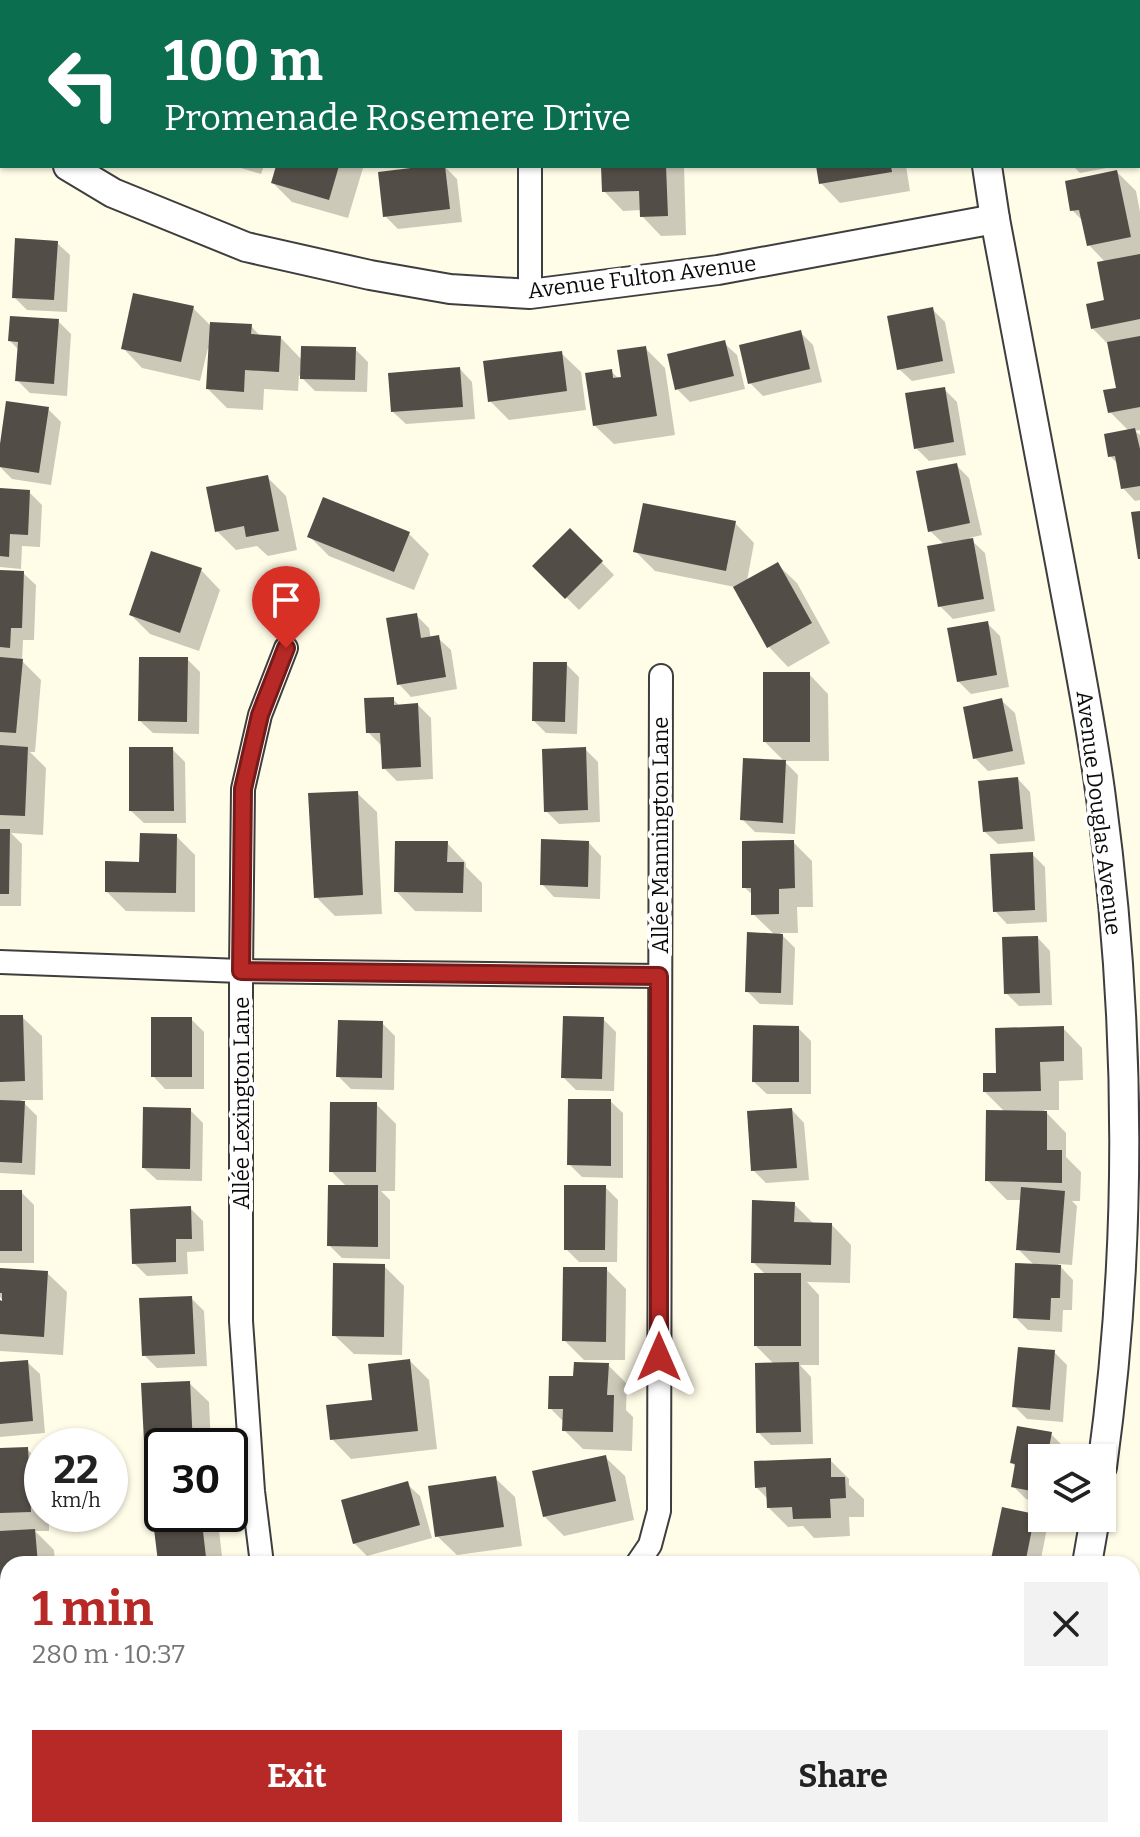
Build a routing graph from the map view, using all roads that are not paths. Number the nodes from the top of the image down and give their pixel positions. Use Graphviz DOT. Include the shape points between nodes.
graph roads {
  1 [pos="71,168"];
  2 [pos="530,168"];
  3 [pos="987,168"];
  4 [pos="995,219"];
  5 [pos="530,294"];
  6 [pos="286,648"];
  7 [pos="661,676"];
  8 [pos="0,962"];
  9 [pos="241,971"];
  10 [pos="659,976"];
  11 [pos="1105,1444"];
  12 [pos="1093,1532"];
  13 [pos="261,1556"];
  14 [pos="642,1556"];
  15 [pos="1088,1556"];
  1 -- 5 [label="street, Avenue Fulton Avenue" via="113,193 246,247 450,289"];
  2 -- 5 [label="street"];
  3 -- 4 [label="street, Avenue Douglas Avenue"];
  4 -- 5 [label="street, Avenue Fulton Avenue" via="718,270"];
  4 -- 11 [label="street, Avenue Douglas Avenue" via="1086,702 1113,900 1125,1150 1123,1265"];
  6 -- 9 [label="street, Allée Lexington Lane" via="260,715 243,789"];
  7 -- 10 [label="street, Allée Mannington Lane"];
  8 -- 9 [label="street"];
  9 -- 10 [label="street"];
  9 -- 13 [label="street, Allée Lexington Lane" via="241,1321"];
  10 -- 14 [label="street, Allée Mannington Lane" via="659,1511"];
  12 -- 15 [label="street"];
}
